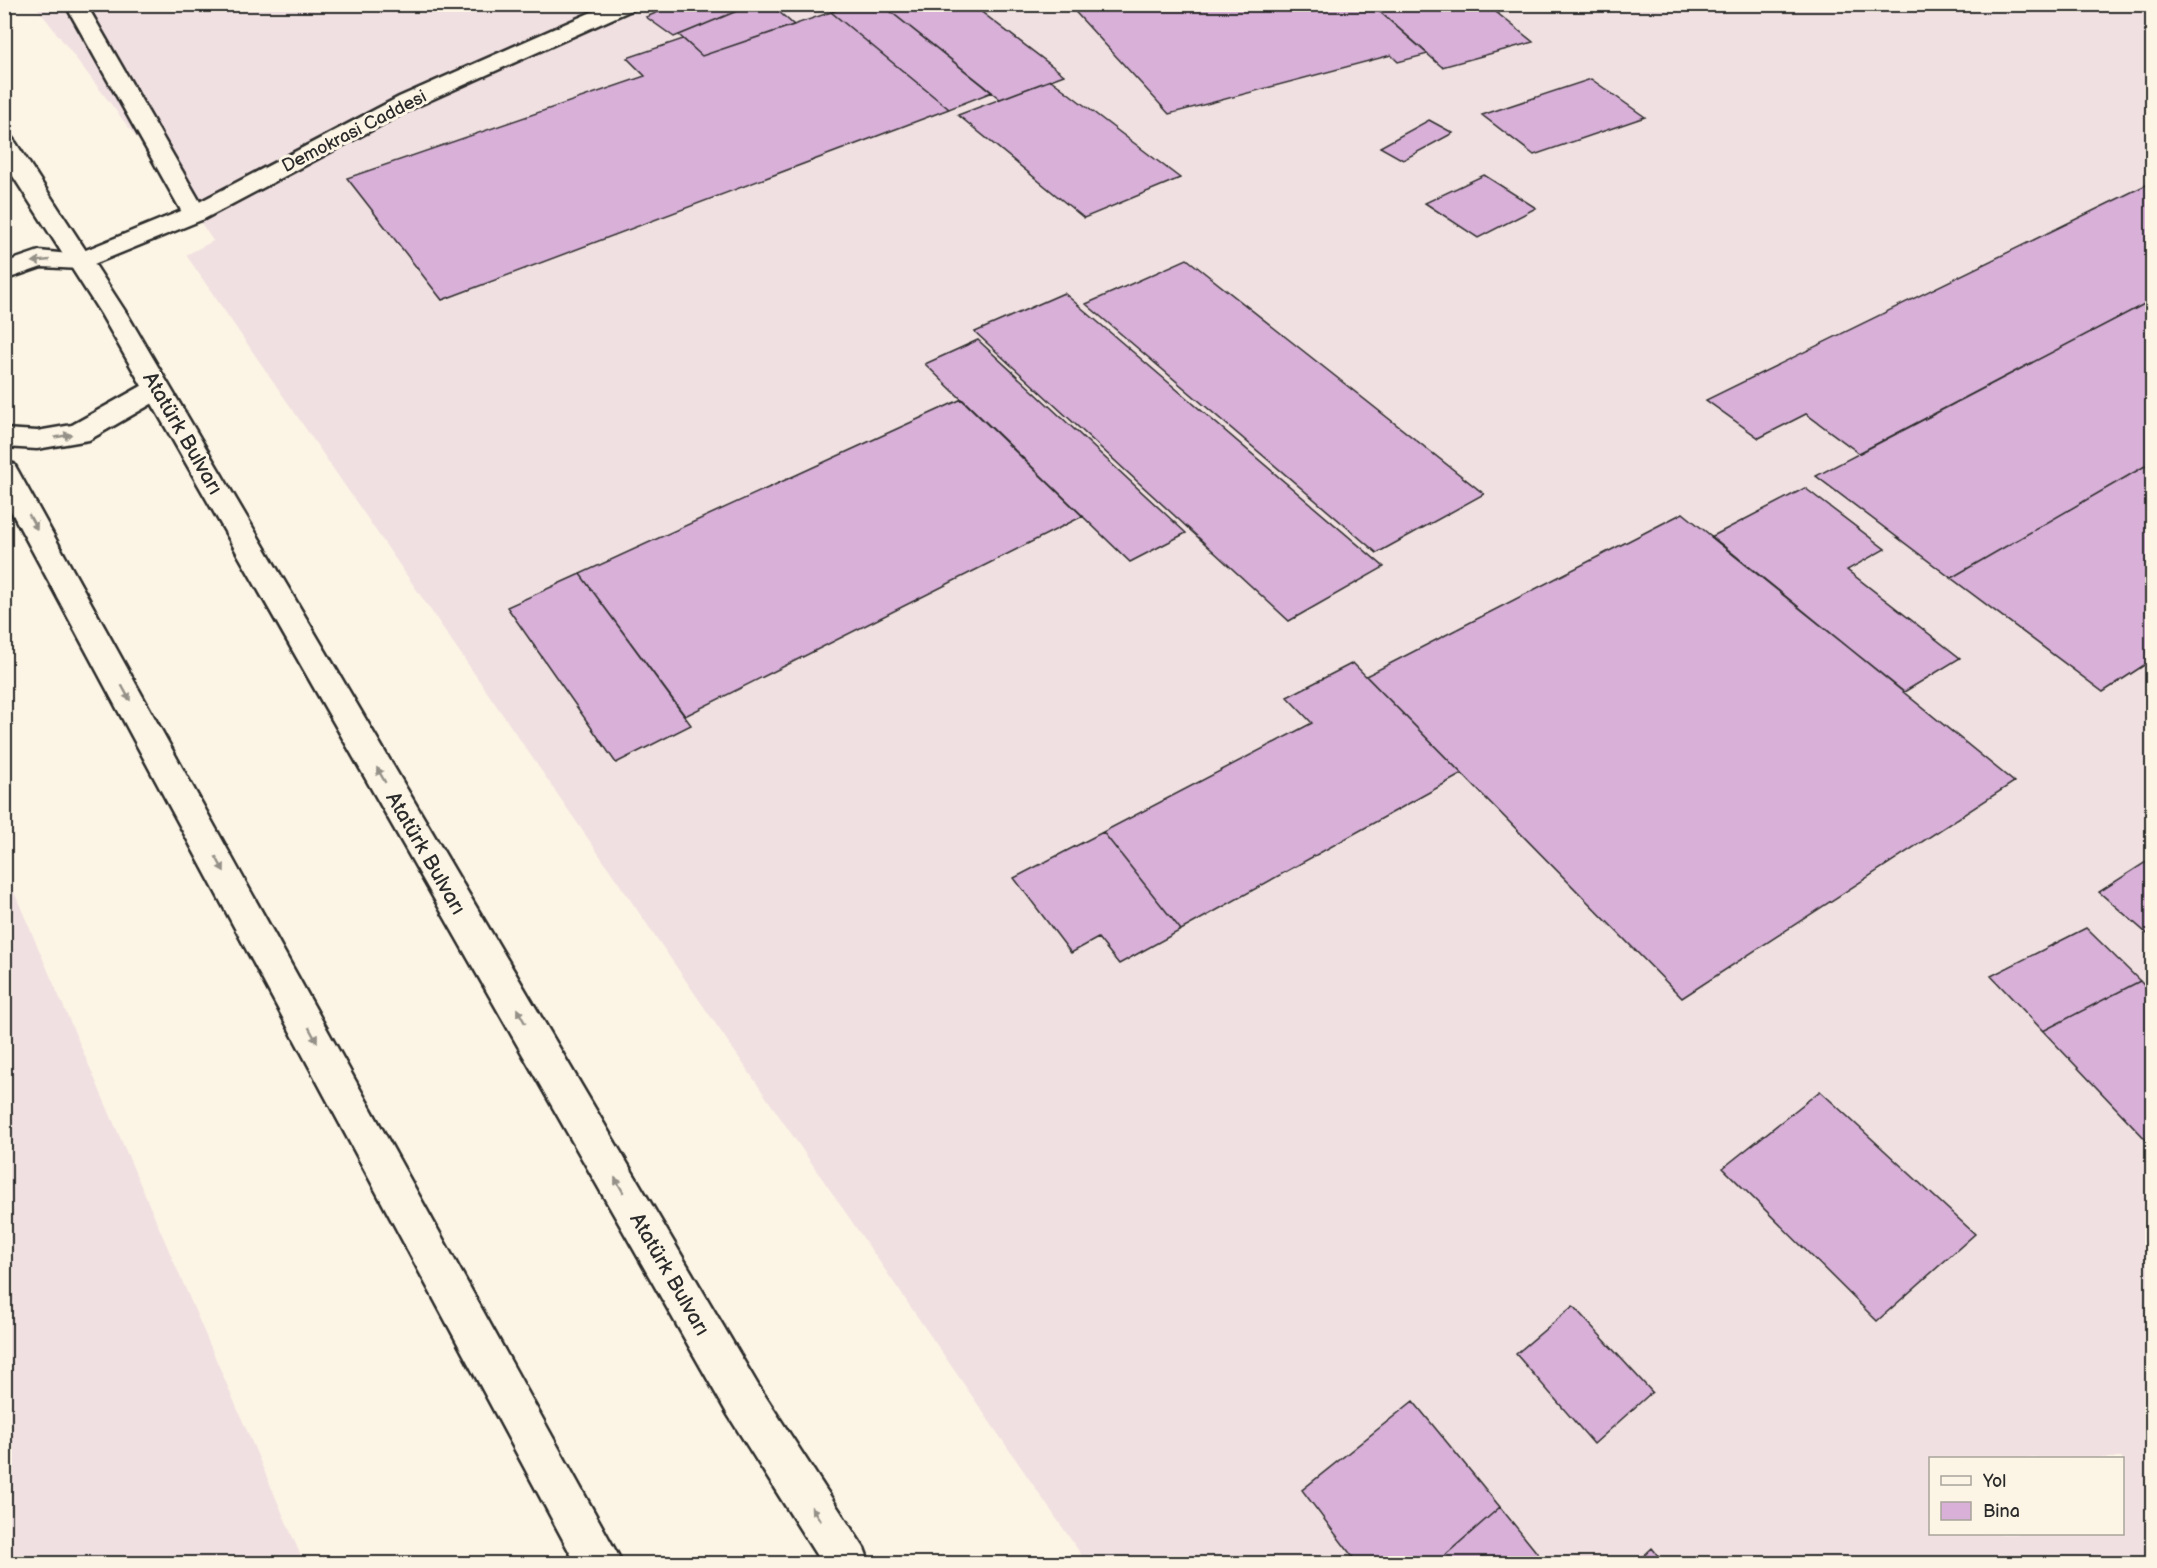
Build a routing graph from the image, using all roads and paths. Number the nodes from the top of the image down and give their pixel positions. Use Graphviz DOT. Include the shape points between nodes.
graph roads {
  1 [pos="75,4"];
  2 [pos="629,4"];
  3 [pos="4,143"];
  4 [pos="195,214"];
  5 [pos="80,261"];
  6 [pos="4,272"];
  7 [pos="157,389"];
  8 [pos="4,438"];
  9 [pos="4,471"];
  10 [pos="601,1563"];
  11 [pos="848,1563"];
  1 -- 4 [label="main road"];
  2 -- 4 [label="main road, Demokrasi Caddesi" via="407,102"];
  3 -- 5 [label="main road, Atatürk Bulvarı"];
  4 -- 5 [label="main road, Demokrasi Caddesi"];
  5 -- 6 [label="main road, one-way" via="39,259"];
  5 -- 7 [label="main road, Atatürk Bulvarı"];
  8 -- 7 [label="main road, one-way" via="37,440 80,433"];
  11 -- 7 [label="main road, Atatürk Bulvarı, one-way" via="743,1400"];
  9 -- 10 [label="main road, one-way"];
}
